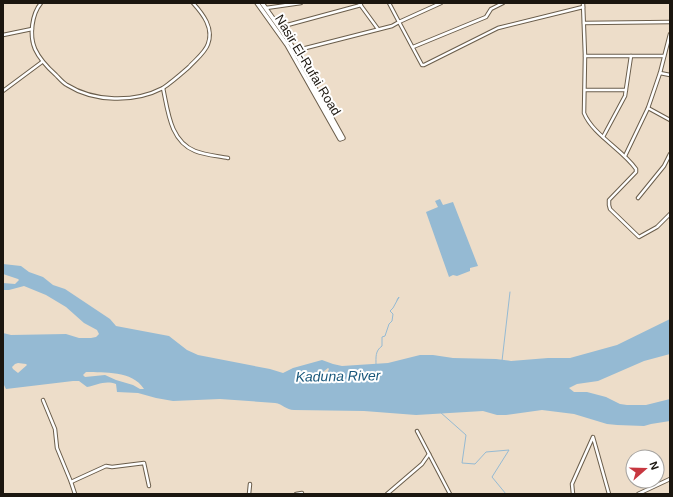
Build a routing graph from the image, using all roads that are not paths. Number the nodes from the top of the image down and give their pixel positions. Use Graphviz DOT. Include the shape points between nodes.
graph roads {
  1 [pos="41,3"];
  2 [pos="193,3"];
  3 [pos="257,3"];
  4 [pos="262,3"];
  5 [pos="301,3"];
  6 [pos="389,3"];
  7 [pos="441,3"];
  8 [pos="503,3"];
  9 [pos="360,4"];
  10 [pos="583,5"];
  11 [pos="266,8"];
  12 [pos="399,22"];
  13 [pos="670,22"];
  14 [pos="584,23"];
  15 [pos="280,27"];
  16 [pos="32,29"];
  17 [pos="378,29"];
  18 [pos="670,34"];
  19 [pos="3,35"];
  20 [pos="413,47"];
  21 [pos="294,50"];
  22 [pos="586,56"];
  23 [pos="631,56"];
  24 [pos="664,56"];
  25 [pos="42,62"];
  26 [pos="660,73"];
  27 [pos="670,75"];
  28 [pos="163,88"];
  29 [pos="585,90"];
  30 [pos="626,90"];
  31 [pos="3,91"];
  32 [pos="316,93"];
  33 [pos="648,108"];
  34 [pos="670,120"];
  35 [pos="603,137"];
  36 [pos="340,140"];
  37 [pos="670,154"];
  38 [pos="625,156"];
  39 [pos="228,158"];
  40 [pos="638,198"];
  41 [pos="670,214"];
  42 [pos="43,400"];
  43 [pos="417,431"];
  44 [pos="429,454"];
  45 [pos="670,480"];
  46 [pos="71,482"];
  47 [pos="250,484"];
  48 [pos="149,486"];
  49 [pos="393,492"];
  50 [pos="302,493"];
  51 [pos="75,494"];
  52 [pos="249,494"];
  53 [pos="296,494"];
  54 [pos="387,494"];
  55 [pos="450,494"];
  56 [pos="573,494"];
  57 [pos="610,494"];
  58 [pos="638,494"];
  1 -- 16 [label="street" via="34,16"];
  2 -- 28 [label="street" via="204,15 208,26 208,44 183,72"];
  3 -- 32 [label="main road, Nasir El-Rufai Road" via="280,33"];
  4 -- 11 [label="main road, Nasir El-Rufai Road"];
  5 -- 11 [label="street"];
  6 -- 12 [label="street"];
  7 -- 12 [label="street"];
  8 -- 20 [label="street" via="491,9 486,17"];
  9 -- 15 [label="street"];
  9 -- 17 [label="street"];
  10 -- 14 [label="street"];
  10 -- 20 [label="street" via="498,28 424,65"];
  11 -- 15 [label="main road, Nasir El-Rufai Road"];
  12 -- 17 [label="street"];
  12 -- 20 [label="street"];
  13 -- 14 [label="street"];
  14 -- 22 [label="street"];
  15 -- 21 [label="main road, Nasir El-Rufai Road"];
  16 -- 19 [label="street"];
  16 -- 25 [label="street" via="33,45"];
  17 -- 21 [label="street"];
  18 -- 24 [label="street"];
  21 -- 32 [label="main road, Nasir El-Rufai Road"];
  22 -- 23 [label="street"];
  22 -- 29 [label="street"];
  23 -- 24 [label="street"];
  23 -- 30 [label="street"];
  24 -- 26 [label="street"];
  25 -- 28 [label="street" via="66,85 97,98 140,96"];
  25 -- 31 [label="street"];
  26 -- 27 [label="street"];
  26 -- 33 [label="street"];
  28 -- 39 [label="street" via="170,120 179,140 196,151"];
  29 -- 30 [label="street"];
  29 -- 35 [label="street" via="585,116"];
  30 -- 35 [label="street"];
  32 -- 36 [label="main road" via="343,138"];
  33 -- 34 [label="street"];
  33 -- 38 [label="street"];
  35 -- 38 [label="street"];
  37 -- 40 [label="street" via="664,166"];
  38 -- 41 [label="street" via="636,172 609,200 610,209 639,237 657,227"];
  42 -- 46 [label="street" via="55,429 57,448"];
  43 -- 44 [label="street"];
  44 -- 49 [label="street"];
  44 -- 55 [label="street"];
  45 -- 58 [label="street"];
  46 -- 48 [label="street" via="106,466 144,463"];
  46 -- 51 [label="street"];
  47 -- 52 [label="street"];
  49 -- 54 [label="street"];
  50 -- 53 [label="street"];
  56 -- 57 [label="street" via="572,484 593,437"];
}
